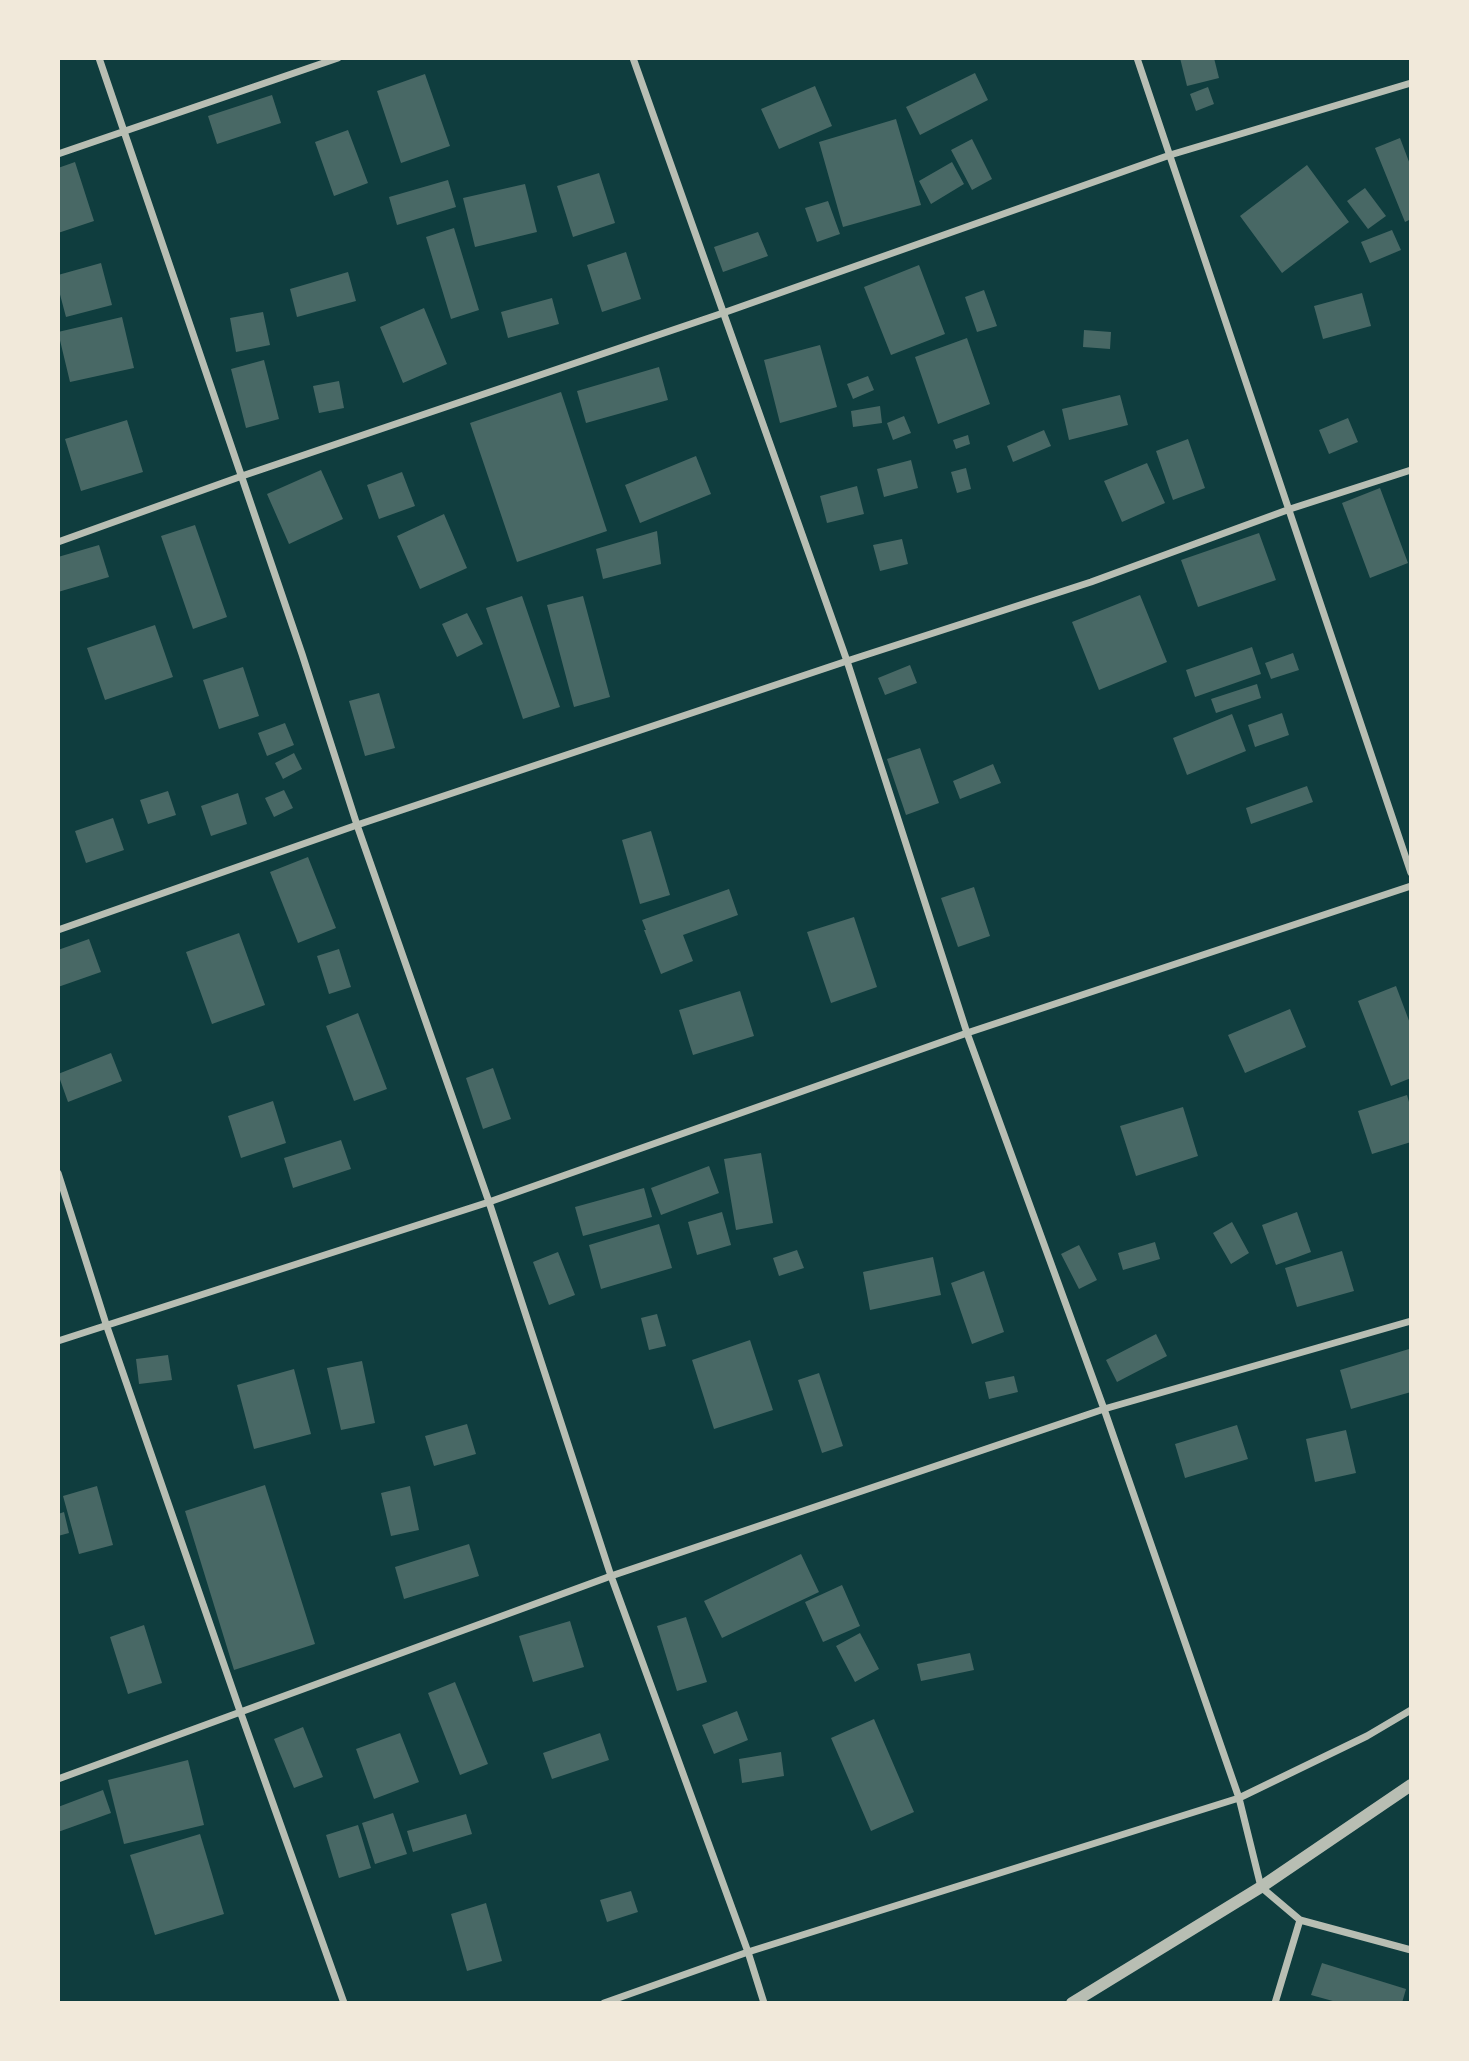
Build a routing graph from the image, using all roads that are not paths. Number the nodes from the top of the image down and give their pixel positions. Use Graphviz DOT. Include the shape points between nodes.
graph roads {
  1 [pos="99,58"];
  2 [pos="338,58"];
  3 [pos="633,58"];
  4 [pos="1137,58"];
  5 [pos="1411,83"];
  6 [pos="124,131"];
  7 [pos="58,154"];
  8 [pos="1170,155"];
  9 [pos="723,313"];
  10 [pos="1411,470"];
  11 [pos="242,476"];
  12 [pos="1290,509"];
  13 [pos="58,542"];
  14 [pos="847,661"];
  15 [pos="357,825"];
  16 [pos="1411,873"];
  17 [pos="1411,886"];
  18 [pos="58,930"];
  19 [pos="967,1033"];
  20 [pos="58,1173"];
  21 [pos="489,1202"];
  22 [pos="1411,1321"];
  23 [pos="106,1324"];
  24 [pos="58,1341"];
  25 [pos="1104,1409"];
  26 [pos="611,1576"];
  27 [pos="1411,1710"];
  28 [pos="240,1711"];
  29 [pos="58,1779"];
  30 [pos="1411,1785"];
  31 [pos="1239,1798"];
  32 [pos="1261,1887"];
  33 [pos="1300,1920"];
  34 [pos="1411,1950"];
  35 [pos="748,1952"];
  36 [pos="344,2003"];
  37 [pos="604,2003"];
  38 [pos="764,2003"];
  39 [pos="1072,2003"];
  40 [pos="1275,2003"];
  1 -- 6 [label="street"];
  2 -- 6 [label="street"];
  3 -- 9 [label="street"];
  4 -- 8 [label="street"];
  5 -- 8 [label="street"];
  6 -- 7 [label="street"];
  6 -- 11 [label="street"];
  8 -- 9 [label="street"];
  8 -- 12 [label="street"];
  9 -- 11 [label="street"];
  9 -- 14 [label="street"];
  10 -- 12 [label="street"];
  11 -- 13 [label="street"];
  11 -- 15 [label="street"];
  12 -- 14 [label="street" via="1091,582"];
  12 -- 16 [label="street"];
  14 -- 15 [label="street"];
  14 -- 19 [label="street"];
  15 -- 18 [label="street"];
  15 -- 21 [label="street"];
  17 -- 19 [label="street"];
  19 -- 21 [label="street"];
  19 -- 25 [label="street"];
  20 -- 23 [label="street"];
  21 -- 23 [label="street"];
  21 -- 26 [label="street"];
  22 -- 25 [label="street"];
  23 -- 24 [label="street"];
  23 -- 28 [label="street"];
  25 -- 26 [label="street"];
  25 -- 31 [label="street"];
  26 -- 28 [label="street"];
  26 -- 35 [label="street"];
  27 -- 31 [label="street"];
  28 -- 29 [label="street"];
  28 -- 36 [label="street"];
  30 -- 32 [label="street"];
  31 -- 32 [label="street"];
  31 -- 35 [label="street"];
  32 -- 33 [label="street"];
  32 -- 39 [label="street"];
  33 -- 34 [label="street"];
  33 -- 40 [label="street"];
  35 -- 37 [label="street"];
  35 -- 38 [label="street"];
}
